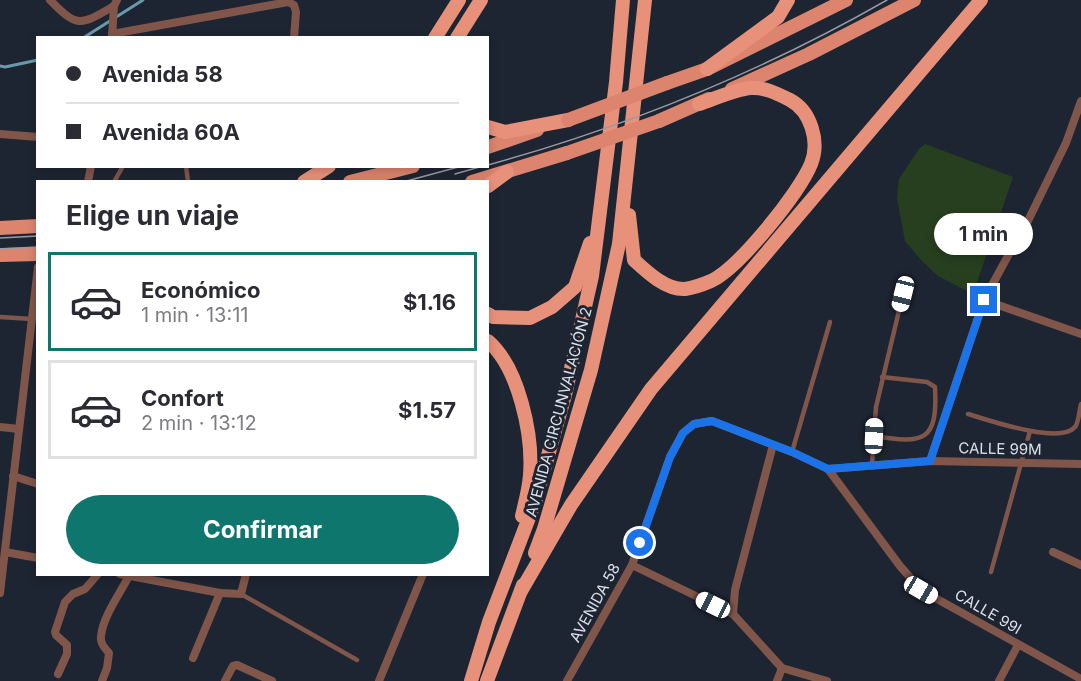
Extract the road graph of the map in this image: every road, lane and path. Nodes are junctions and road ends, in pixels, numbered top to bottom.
1 (50, 0) edge
2 (459, 0) edge
3 (481, 0) edge
4 (788, 0) edge
5 (846, 0) edge
6 (914, 0) edge
7 (981, 0) edge
8 (623, 1) edge
9 (646, 2) edge
10 (260, 3) edge
11 (115, 6) edge
12 (112, 32) edge
13 (294, 36) edge
14 (436, 36) edge
15 (458, 36) edge
16 (707, 69) junction
17 (1081, 101) edge
18 (699, 104) junction
19 (568, 120) junction
20 (489, 127) edge
21 (0, 134) edge
22 (36, 137) edge
23 (630, 145) junction
24 (489, 147) edge
25 (327, 168) edge
26 (405, 168) edge
27 (507, 172) junction
28 (307, 180) edge
29 (358, 180) edge
30 (479, 180) edge
31 (489, 185) edge
32 (600, 212) junction
33 (36, 226) edge
34 (0, 228) edge
35 (36, 254) edge
36 (0, 255) edge
37 (36, 284) edge
38 (903, 294) dead end
39 (984, 300) junction
40 (489, 315) edge
41 (0, 317) edge
42 (32, 319) junction
43 (830, 322) dead end
44 (1081, 334) edge
45 (489, 342) edge
46 (27, 362) junction
47 (36, 365) edge
48 (882, 377) junction
49 (1081, 404) edge
50 (968, 414) dead end
51 (0, 427) edge
52 (19, 429) junction
53 (1030, 431) junction
54 (874, 436) junction
55 (773, 445) junction
56 (792, 452) junction
57 (930, 461) junction
58 (1022, 464) junction
59 (1081, 464) edge
60 (872, 465) junction
61 (828, 469) junction
62 (13, 476) junction
63 (36, 483) edge
64 (5, 552) junction
65 (1053, 552) dead end
66 (515, 553) junction
67 (36, 558) edge
68 (632, 565) junction
69 (1081, 565) edge
70 (991, 572) dead end
71 (96, 576) edge
72 (126, 576) edge
73 (131, 576) edge
74 (246, 576) edge
75 (422, 576) edge
76 (521, 591) junction
77 (0, 592) edge
78 (220, 593) junction
79 (241, 594) junction
80 (733, 614) junction
81 (1018, 645) junction
82 (193, 658) dead end
83 (357, 660) dead end
84 (782, 668) junction
85 (58, 674) dead end
86 (1081, 679) edge
87 (102, 681) edge
88 (225, 681) edge
89 (272, 681) edge
90 (378, 681) edge
91 (471, 681) edge
92 (487, 681) edge
93 (567, 681) edge
94 (777, 681) edge
95 (827, 681) edge
96 (999, 681) edge

1 - 11 street
2 - 14 highway
3 - 15 highway
4 - 16 highway
5 - 16 main road
6 - 18 main road
7 - 76 highway
8 - 32 highway, AVENIDA CIRCUNVALACIÓN 2
9 - 23 highway, AVENIDA CIRCUNVALACIÓN 2
10 - 12 street
10 - 13 street
11 - 12 street
16 - 19 main road, bridge
17 - 39 street
18 - 23 highway
18 - 27 main road, bridge
19 - 20 highway
19 - 24 main road
21 - 22 street
23 - 76 highway, AVENIDA CIRCUNVALACIÓN 2
25 - 28 highway
26 - 29 main road
27 - 30 main road
27 - 31 highway
32 - 40 highway
32 - 66 highway, AVENIDA CIRCUNVALACIÓN 2
33 - 34 main road
35 - 36 main road
37 - 42 street
38 - 48 lane
39 - 44 street
39 - 57 street
41 - 42 lane
42 - 46 street
43 - 56 lane
45 - 66 highway
46 - 47 street
46 - 52 street
48 - 54 lane
48 - 54 lane
49 - 53 lane
50 - 53 lane
51 - 52 street
52 - 62 street
53 - 58 lane
54 - 60 lane
55 - 56 street
55 - 68 street, AVENIDA 58
55 - 80 street
56 - 61 street
57 - 58 street, CALLE 99M
57 - 60 street, CALLE 99M
58 - 59 street, CALLE 99M
58 - 70 lane
60 - 61 street, CALLE 99M
61 - 81 street, CALLE 99I
62 - 63 street
62 - 64 street
64 - 67 street
64 - 77 street
65 - 69 street
66 - 91 highway, AVENIDA CIRCUNVALACIÓN 2
68 - 80 street
68 - 93 street, AVENIDA 58
71 - 85 street
72 - 87 street
73 - 78 street
74 - 79 street
75 - 90 street
76 - 92 highway, AVENIDA CIRCUNVALACIÓN 2
78 - 79 street
78 - 82 street
79 - 83 lane
80 - 84 street
81 - 86 street, CALLE 99I
81 - 96 street
84 - 94 street
84 - 95 street
88 - 89 street

